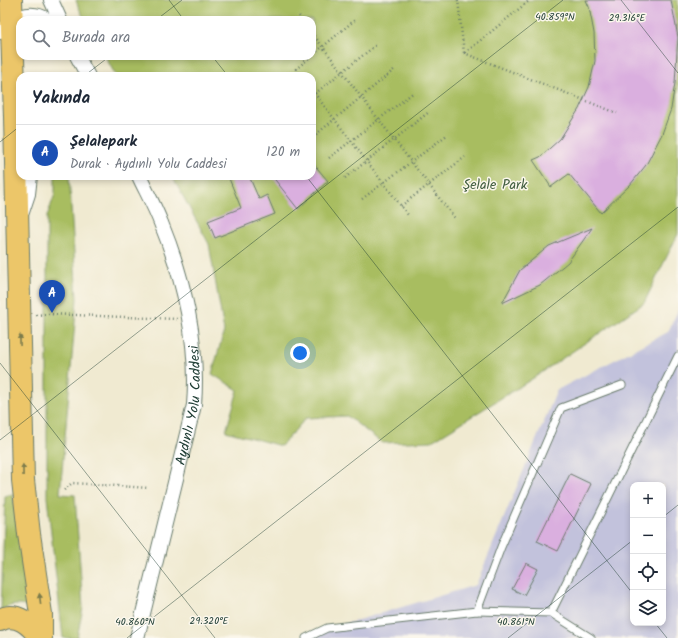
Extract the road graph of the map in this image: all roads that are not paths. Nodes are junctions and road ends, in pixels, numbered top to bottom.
1 (51, 0) edge
2 (22, 16) edge
3 (41, 16) edge
4 (58, 16) edge
5 (8, 18) edge
6 (79, 60) edge
7 (86, 72) edge
8 (30, 180) edge
9 (141, 180) edge
10 (18, 224) junction
11 (678, 356) edge
12 (622, 385) dead end
13 (477, 611) junction
14 (551, 613) junction
15 (0, 620) edge
16 (41, 638) edge
17 (137, 638) edge
18 (306, 638) edge
19 (591, 638) edge

1 - 4 street
2 - 3 street
5 - 10 main road
6 - 7 street
8 - 10 street
9 - 17 street, Aydınlı Yolu Caddesi
16 -> 10 main road
11 - 14 lane
12 - 13 lane
13 - 14 lane
13 - 18 lane
14 - 19 lane
15 - 16 main road

